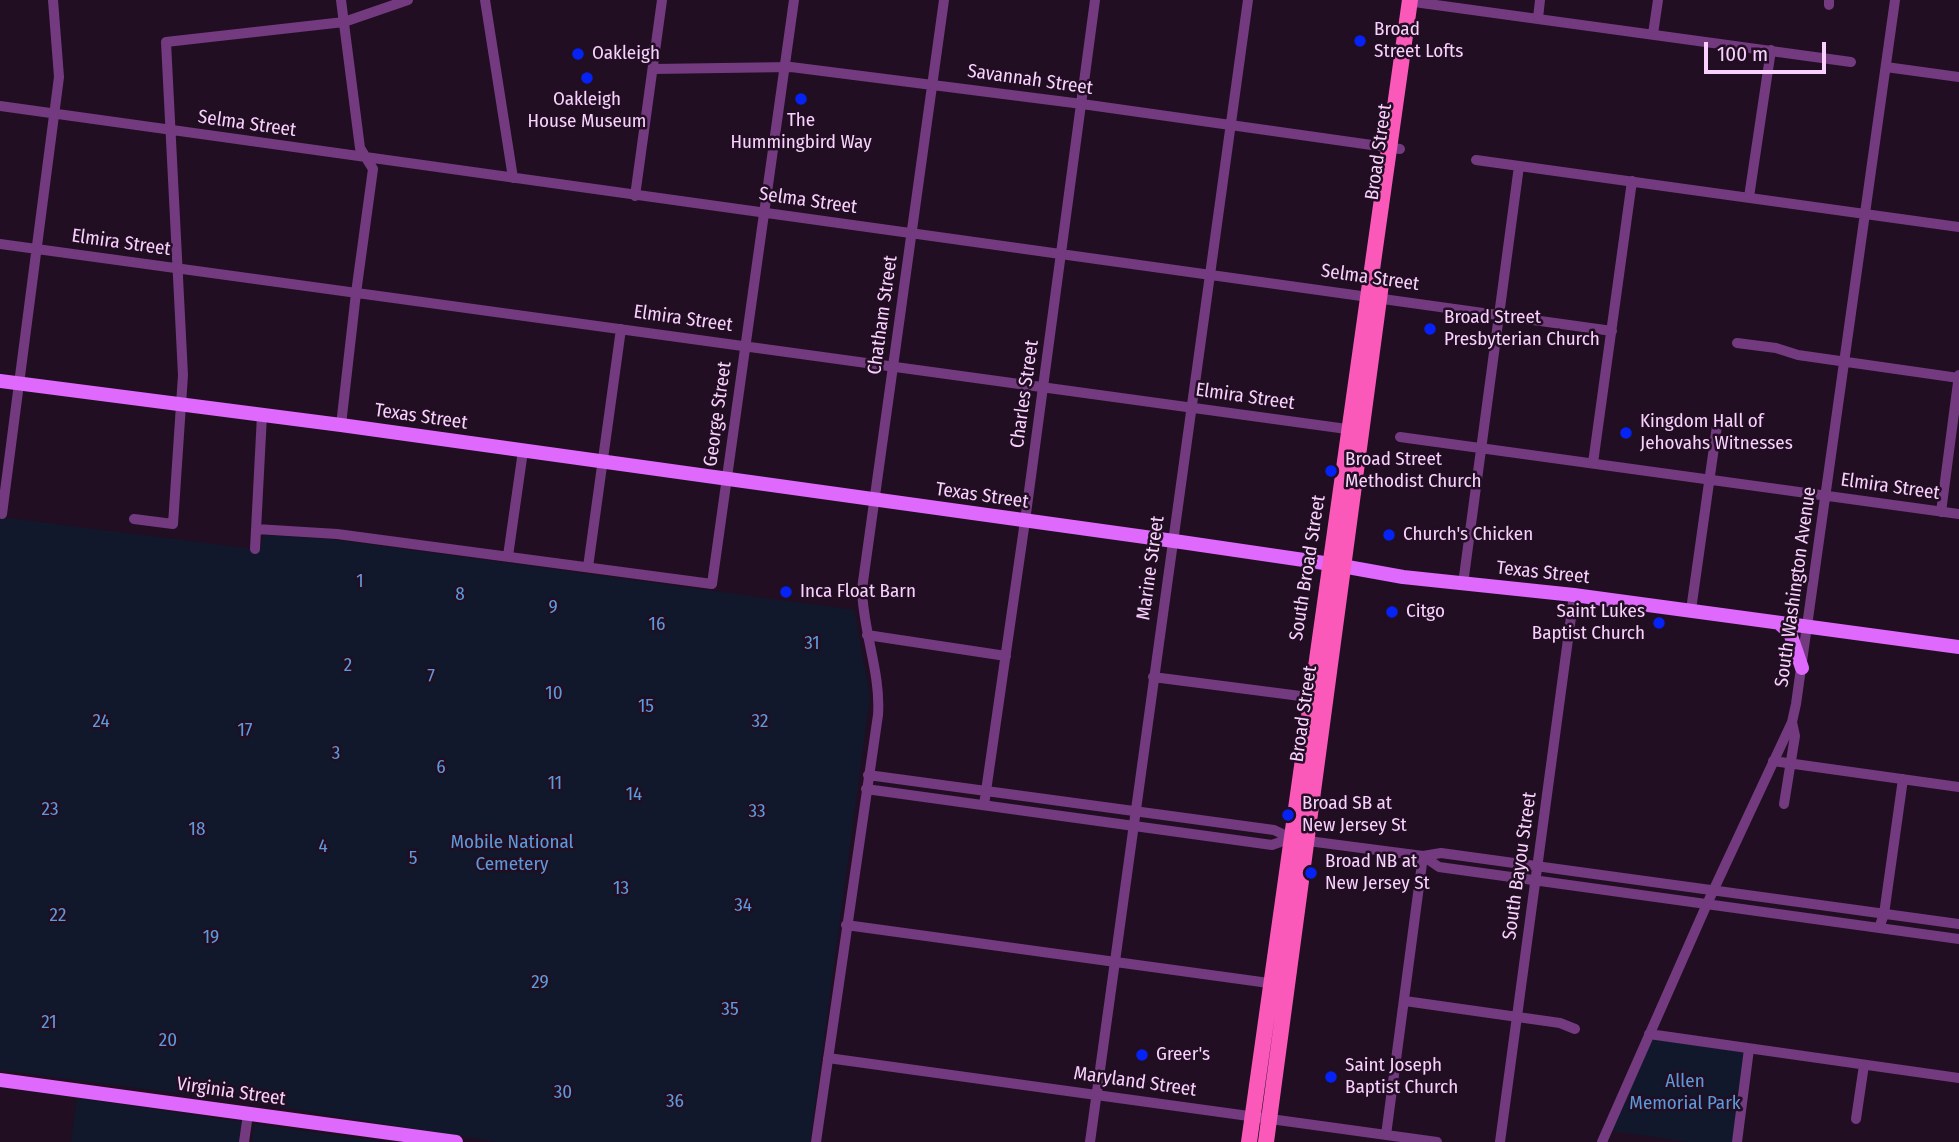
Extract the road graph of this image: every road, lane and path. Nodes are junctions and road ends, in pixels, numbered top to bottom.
1 (53, 0) edge
2 (341, 0) edge
3 (408, 0) edge
4 (485, 0) edge
5 (662, 0) edge
6 (794, 0) edge
7 (944, 0) edge
8 (1095, 0) edge
9 (1248, 0) edge
10 (1540, 0) edge
11 (1658, 0) edge
12 (1895, 0) edge
13 (1413, 1) edge
14 (1538, 18) junction
15 (344, 22) junction
16 (1653, 34) junction
17 (1770, 50) junction
18 (1851, 62) dead end
19 (784, 66) junction
20 (1886, 67) junction
21 (653, 69) junction
22 (1959, 77) edge
23 (932, 84) junction
24 (1082, 104) junction
25 (0, 106) edge
26 (54, 114) junction
27 (1230, 126) junction
28 (170, 131) junction
29 (1395, 148) junction
30 (367, 158) junction
31 (1476, 160) dead end
32 (1519, 166) junction
33 (513, 178) junction
34 (1632, 181) junction
35 (635, 196) junction
36 (1749, 197) junction
37 (764, 213) junction
38 (1865, 214) junction
39 (1959, 228) edge
40 (912, 233) junction
41 (0, 244) edge
42 (36, 249) junction
43 (1062, 253) junction
44 (178, 269) junction
45 (1210, 274) junction
46 (356, 293) junction
47 (1374, 296) junction
48 (1500, 314) junction
49 (621, 328) junction
50 (1612, 331) junction
51 (1737, 343) dead end
52 (746, 346) junction
53 (1845, 362) junction
54 (893, 367) junction
55 (1959, 377) edge
56 (0, 381) edge
57 (18, 383) junction
58 (1044, 387) junction
59 (180, 404) junction
60 (1191, 407) junction
61 (262, 415) junction
62 (341, 425) junction
63 (1717, 426) dead end
64 (1355, 430) junction
65 (1400, 437) dead end
66 (1482, 448) junction
67 (523, 451) junction
68 (603, 462) junction
69 (1593, 463) junction
70 (1709, 479) junction
71 (727, 480) junction
72 (1827, 496) junction
73 (874, 501) junction
74 (1941, 512) junction
75 (2, 514) dead end
76 (1959, 514) edge
77 (134, 519) dead end
78 (1025, 522) junction
79 (256, 528) junction
80 (1172, 541) junction
81 (255, 549) dead end
82 (508, 556) junction
83 (1337, 565) junction
84 (588, 567) junction
85 (1463, 584) junction
86 (1574, 595) junction
87 (1691, 610) junction
88 (1778, 622) junction
89 (1808, 626) junction
90 (867, 635) junction
91 (1959, 647) edge
92 (1006, 656) junction
93 (1802, 668) junction
94 (1153, 677) junction
95 (1319, 698) junction
96 (1792, 722) junction
97 (1311, 756) junction
98 (1773, 761) junction
99 (1790, 764) junction
100 (868, 775) junction
101 (1903, 779) junction
102 (1959, 787) edge
103 (866, 789) junction
104 (986, 792) junction
105 (1784, 804) dead end
106 (984, 805) junction
107 (1137, 811) junction
108 (1135, 825) junction
109 (1291, 838) junction
110 (1308, 841) junction
111 (1423, 856) junction
112 (1537, 866) junction
113 (1535, 880) junction
114 (1659, 884) junction
115 (1713, 890) junction
116 (1657, 897) junction
117 (1775, 899) junction
118 (1707, 904) junction
119 (1773, 913) junction
120 (1884, 914) junction
121 (1959, 924) edge
122 (846, 925) junction
123 (1879, 928) junction
124 (1959, 939) edge
125 (1116, 962) junction
126 (1279, 984) junction
127 (1405, 1001) junction
128 (1518, 1017) junction
129 (1574, 1029) dead end
130 (1649, 1034) junction
131 (1749, 1049) junction
132 (828, 1058) junction
133 (1864, 1065) junction
134 (1959, 1078) edge
135 (0, 1080) edge
136 (1097, 1094) junction
137 (248, 1114) junction
138 (1252, 1117) junction
139 (1269, 1119) junction
140 (1856, 1119) dead end
141 (1386, 1135) junction
142 (438, 1141) edge
143 (244, 1142) edge
144 (456, 1142) edge
145 (816, 1142) edge
146 (1090, 1142) edge
147 (1249, 1142) edge
148 (1266, 1142) edge
149 (1437, 1142) edge
150 (1500, 1142) edge
151 (1602, 1142) edge
152 (1737, 1142) edge

1 - 26 street
2 - 15 street
3 - 15 street
4 - 33 street
5 - 21 street
6 - 19 street, George Street
7 - 23 street, Chatham Street
8 - 24 street, Charles Street
9 - 27 street, Marine Street
10 - 14 street
11 - 16 street
12 - 20 street, South Washington Avenue
13 - 14 street
13 - 29 main road, Broad Street
14 - 16 street
15 - 28 street
15 - 30 street
16 - 17 street
17 - 18 street
17 - 36 street
19 - 21 street, Savannah Street
19 - 23 street, Savannah Street
19 - 37 street, George Street
20 - 22 street
20 - 38 street, South Washington Avenue
21 - 35 street
23 - 24 street, Savannah Street
23 - 40 street, Chatham Street
24 - 27 street, Savannah Street
24 - 43 street, Charles Street
25 - 26 street, Selma Street
26 - 28 street, Selma Street
26 - 42 street
27 - 29 street, Savannah Street
27 - 45 street, Marine Street
28 - 30 street, Selma Street
28 - 44 street
29 - 47 main road, Broad Street
30 - 33 street, Selma Street
30 - 46 street
31 - 32 street
32 - 34 street
32 - 48 street
33 - 35 street, Selma Street
34 - 36 street
34 - 50 street
35 - 37 street, Selma Street
36 - 38 street
37 - 40 street, Selma Street
37 - 52 street, George Street
38 - 39 street
38 - 53 street, South Washington Avenue
40 - 43 street, Selma Street
40 - 54 street, Chatham Street
41 - 42 street, Elmira Street
42 - 44 street, Elmira Street
42 - 57 street
43 - 45 street, Selma Street
43 - 58 street, Charles Street
44 - 46 street, Elmira Street
44 - 59 street
45 - 47 street, Selma Street
45 - 60 street, Marine Street
46 - 49 street, Elmira Street
46 - 62 street
47 - 48 street, Selma Street
47 - 64 main road, Broad Street
48 - 50 street, Selma Street
48 - 66 street
49 - 52 street, Elmira Street
49 - 68 street
50 - 69 street
51 - 53 street
52 - 54 street, Elmira Street
52 - 71 street, George Street
53 - 55 street
53 - 72 street, South Washington Avenue
54 - 58 street, Elmira Street
54 - 73 street, Chatham Street
55 - 74 street
56 - 57 street, Texas Street
57 - 59 street, Texas Street
57 - 75 street
58 - 60 street, Elmira Street
58 - 78 street, Charles Street
59 - 61 street, Texas Street
59 - 77 street
60 - 64 street, Elmira Street
60 - 80 street, Marine Street
61 - 62 street, Texas Street
61 - 79 street
62 - 67 street, Texas Street
63 - 70 street
64 - 83 main road, Broad Street
65 - 66 street, Elmira Street
66 - 69 street, Elmira Street
66 - 85 street
67 - 68 street, Texas Street
67 - 82 street
68 - 71 street, Texas Street
68 - 84 street
69 - 70 street, Elmira Street
70 - 72 street, Elmira Street
70 - 87 street
71 - 73 street, Texas Street
71 - 84 street, George Street
72 - 74 street, Elmira Street
72 - 89 street, South Washington Avenue
73 - 78 street, Texas Street
73 - 90 street, Chatham Street
74 - 76 street, Elmira Street
78 - 80 street, Texas Street
78 - 92 street, Charles Street
79 - 81 street
79 - 82 street
80 - 83 street, Texas Street
80 - 94 street, Marine Street
82 - 84 street
83 - 85 street, Texas Street
83 - 95 main road, Broad Street
85 - 86 street, Texas Street
86 - 87 street, Texas Street
86 - 112 street, South Bayou Street
87 - 88 street, Texas Street
88 - 89 street, Texas Street
88 - 93 street
89 - 91 street, Texas Street
89 - 93 street, South Washington Avenue
90 - 92 street
90 - 100 street, Chatham Street
92 - 104 street, Charles Street
93 - 96 street, South Washington Avenue
94 - 95 street
94 - 107 street, Marine Street
95 - 97 main road, Broad Street
96 - 98 street, South Washington Avenue
96 - 99 street
97 - 109 main road
97 - 110 main road, Broad Street
98 - 99 street
98 - 115 street, South Washington Avenue
99 - 101 street
99 - 105 street
100 - 103 street, Chatham Street
100 - 104 street
101 - 102 street
101 - 120 street
103 - 106 street
103 - 122 street, Chatham Street
104 - 106 street, Charles Street
104 - 107 street
106 - 108 street
107 - 108 street, Marine Street
107 - 109 street
108 - 109 street
108 - 125 street, Marine Street
109 - 110 street
109 - 126 main road
110 - 111 street
110 - 126 main road, Broad Street
111 - 112 street
111 - 113 street
111 - 127 street
112 - 113 street, South Bayou Street
112 - 114 street
113 - 116 street
113 - 128 street, South Bayou Street
114 - 115 street
114 - 116 street
115 - 117 street
115 - 118 street, South Washington Avenue
116 - 118 street
117 - 119 street
117 - 120 street
118 - 119 street
118 - 130 street, South Washington Avenue
119 - 123 street
120 - 121 street
120 - 123 street
122 - 125 street
122 - 132 street, Chatham Street
123 - 124 street
125 - 126 street
125 - 136 street, Marine Street
126 - 138 main road
126 - 139 main road, Broad Street
127 - 128 street
127 - 141 street
128 - 129 street
128 - 150 street, South Bayou Street
130 - 131 street
130 - 151 street, South Washington Avenue
131 - 133 street
131 - 152 street
132 - 136 street, Maryland Street
132 - 145 street, Chatham Street
133 - 134 street
133 - 140 street
135 - 137 street, Virginia Street
136 - 138 street, Maryland Street
136 - 146 street, Marine Street
137 - 142 street, Virginia Street
137 - 143 street
138 - 139 street, Maryland Street
138 - 147 main road
139 - 141 street, Maryland Street
139 - 148 main road, Broad Street
141 - 149 street, Maryland Street
142 - 144 street, Virginia Street

